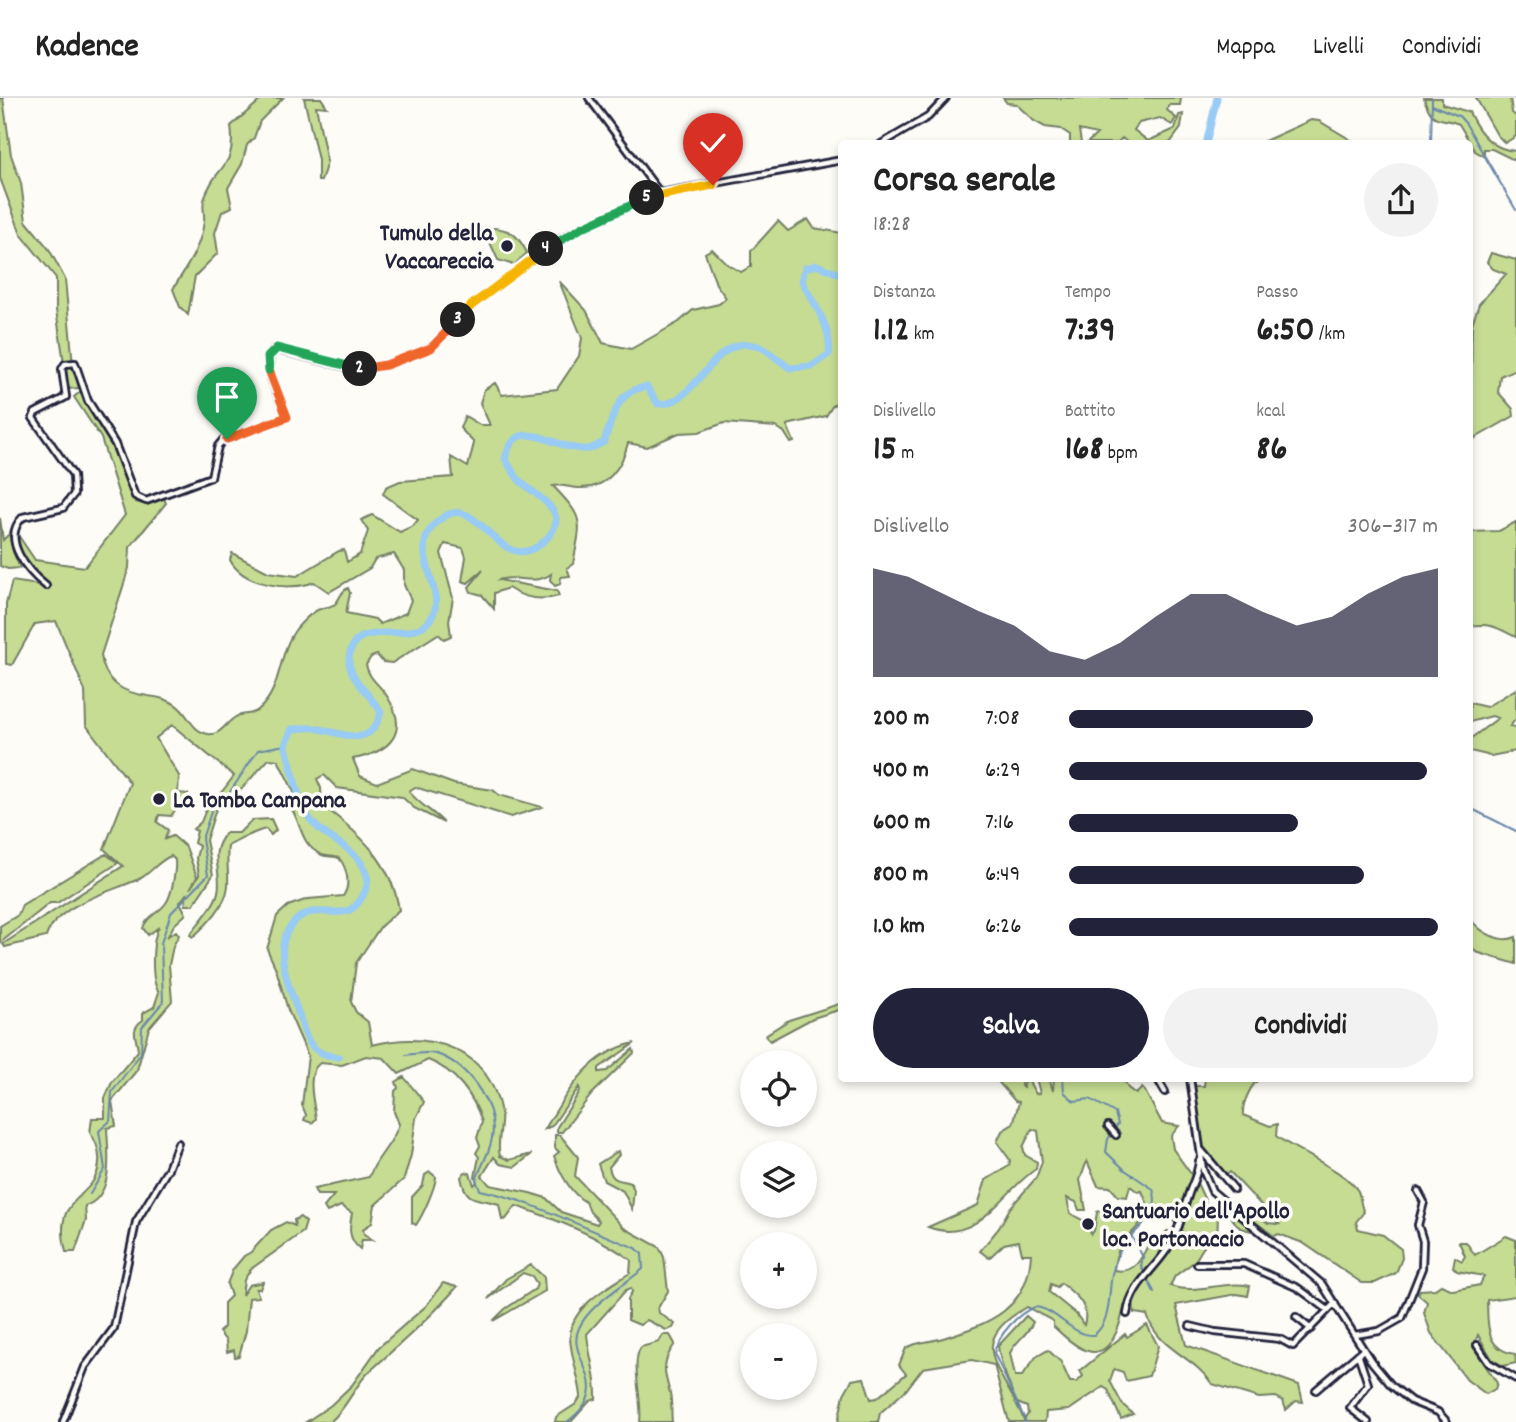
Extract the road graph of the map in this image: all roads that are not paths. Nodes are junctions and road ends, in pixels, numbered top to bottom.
1 (589, 98) edge
2 (946, 98) edge
3 (888, 140) edge
4 (838, 161) edge
5 (661, 193) junction
6 (46, 586) dead end
7 (1159, 1082) edge
8 (1191, 1082) edge
9 (1165, 1092) dead end
10 (178, 1143) dead end
11 (1201, 1152) junction
12 (1234, 1189) dead end
13 (1418, 1191) dead end
14 (1197, 1264) dead end
15 (1335, 1303) junction
16 (1328, 1310) junction
17 (1127, 1314) dead end
18 (1296, 1317) dead end
19 (1190, 1326) dead end
20 (1311, 1329) junction
21 (1355, 1335) junction
22 (1477, 1345) dead end
23 (1363, 1350) junction
24 (1358, 1354) junction
25 (1516, 1379) edge
26 (1317, 1390) dead end
27 (63, 1422) edge
28 (1368, 1422) edge
29 (1447, 1422) edge

1 - 5 street
2 - 3 street
4 - 5 street
5 - 6 street
7 - 9 street
8 - 11 street
10 - 27 street
11 - 12 street
11 - 15 street
11 - 17 street
13 - 21 street
14 - 16 street
15 - 16 street
15 - 21 street
16 - 20 street
18 - 20 street
19 - 20 street
21 - 23 street
22 - 25 street
23 - 24 street
23 - 29 street
24 - 26 street
24 - 28 street

